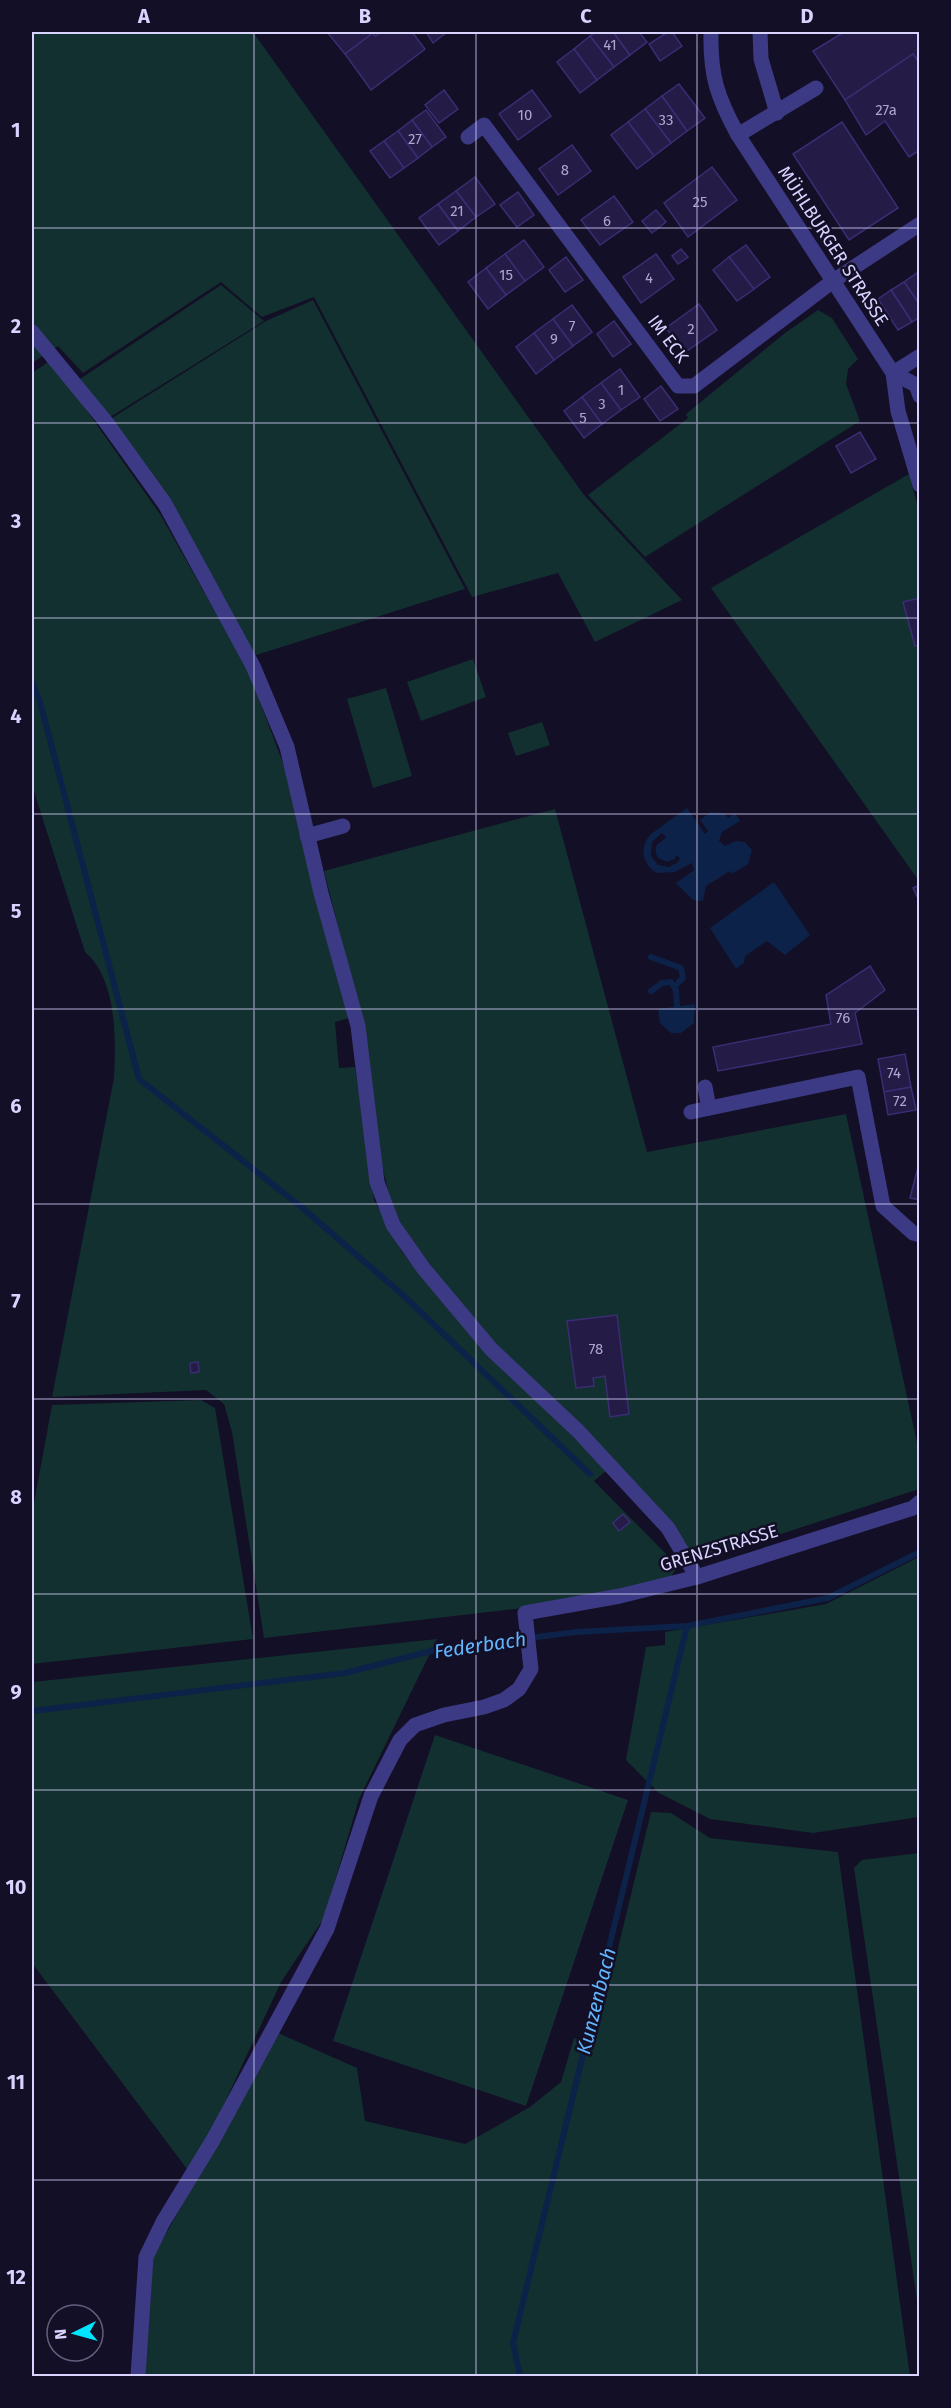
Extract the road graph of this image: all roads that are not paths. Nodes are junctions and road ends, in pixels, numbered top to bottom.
1 (711, 32) edge
2 (760, 32) edge
3 (816, 88) dead end
4 (777, 113) junction
5 (738, 135) junction
6 (468, 137) dead end
7 (920, 224) edge
8 (833, 281) junction
9 (32, 332) edge
10 (920, 356) edge
11 (893, 373) junction
12 (920, 396) edge
13 (920, 485) edge
14 (344, 826) dead end
15 (307, 836) junction
16 (705, 1087) dead end
17 (709, 1108) junction
18 (692, 1112) dead end
19 (920, 1234) edge
20 (920, 1502) edge
21 (697, 1577) junction
22 (138, 2376) edge

1 - 5 street, MÜHLBURGER STRASSE
2 - 4 street
3 - 4 street
4 - 5 street
5 - 8 street, MÜHLBURGER STRASSE
6 - 8 street, IM ECK
7 - 8 street, IM ECK
8 - 11 street, MÜHLBURGER STRASSE
9 - 15 street
10 - 11 street
11 - 12 street
11 - 13 street, MÜHLBURGER STRASSE
14 - 15 street
15 - 21 street
16 - 17 street
17 - 18 street
17 - 19 street
20 - 21 street, GRENZSTRASSE
21 - 22 street, GRENZSTRASSE

